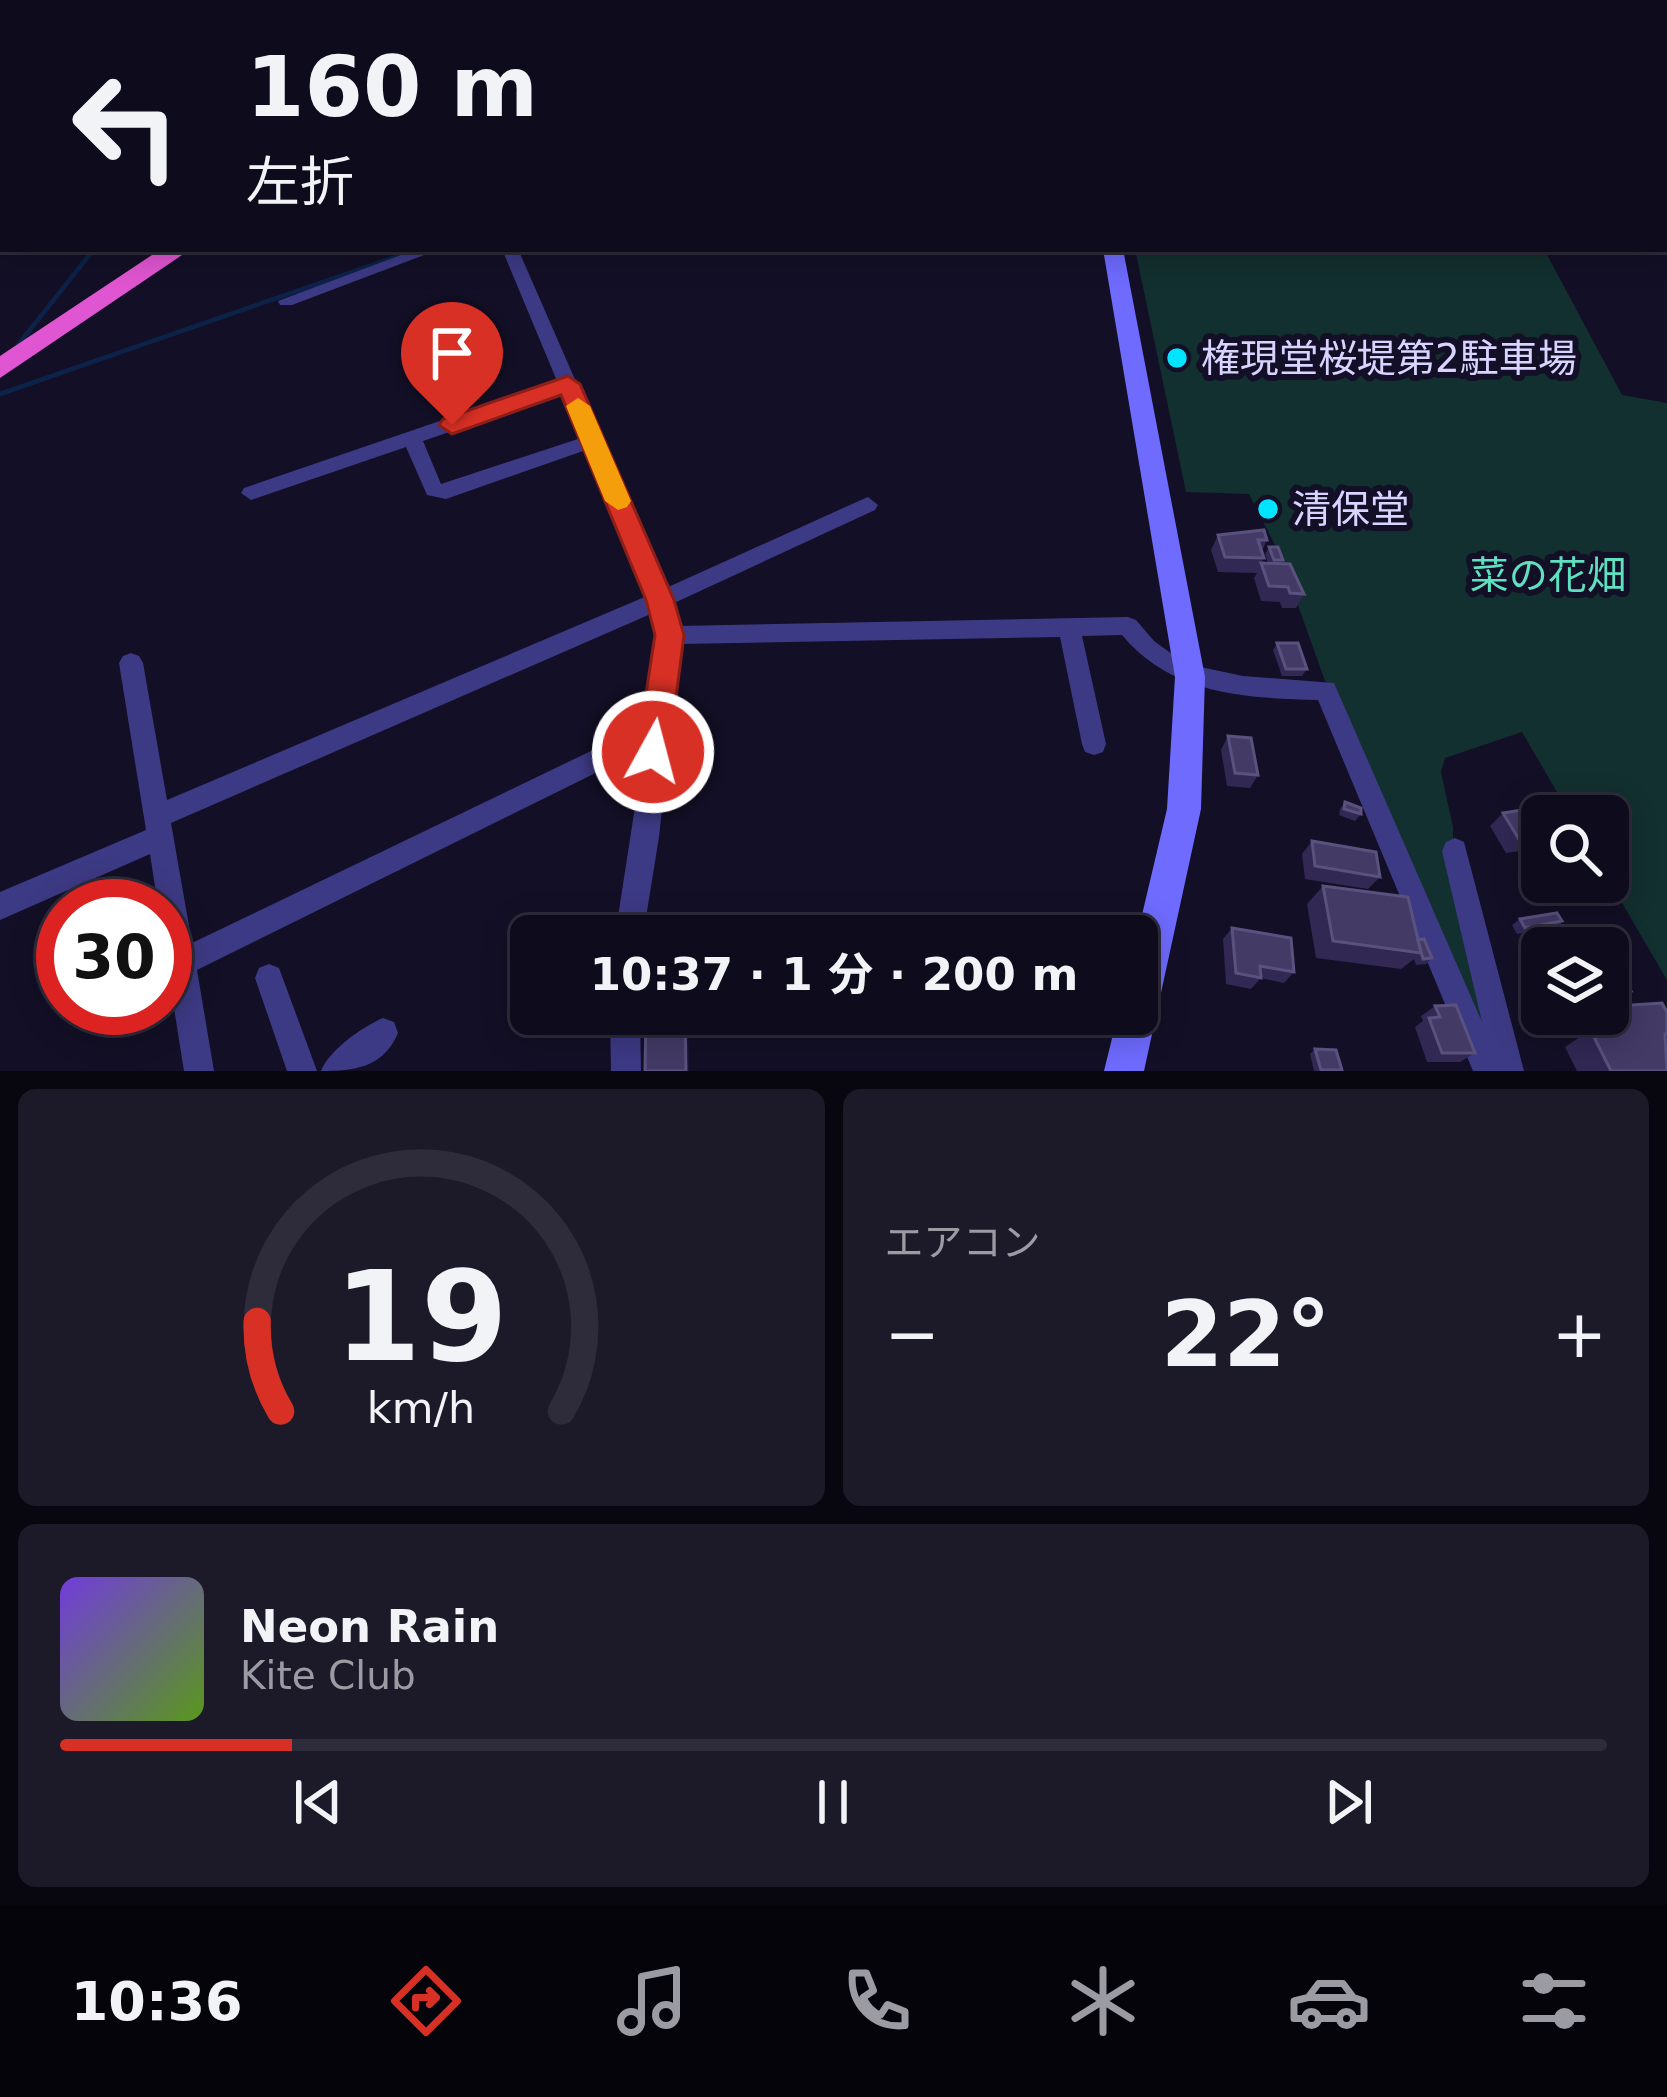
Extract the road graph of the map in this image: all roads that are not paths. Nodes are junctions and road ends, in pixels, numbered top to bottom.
1 (174, 252) edge
2 (424, 252) edge
3 (511, 252) edge
4 (1114, 252) edge
5 (286, 301) dead end
6 (10, 362) edge
7 (568, 384) junction
8 (412, 439) junction
9 (593, 440) junction
10 (251, 494) dead end
11 (868, 505) dead end
12 (660, 600) junction
13 (1069, 627) junction
14 (670, 635) junction
15 (130, 663) dead end
16 (1190, 676) junction
17 (655, 732) junction
18 (1094, 744) dead end
19 (160, 826) junction
20 (1455, 851) dead end
21 (169, 879) edge
22 (0, 906) edge
23 (633, 915) edge
24 (192, 958) edge
25 (268, 978) dead end
26 (192, 1023) edge
27 (383, 1034) dead end
28 (625, 1035) edge
29 (199, 1071) edge
30 (302, 1071) edge
31 (336, 1071) edge
32 (626, 1071) edge
33 (1124, 1071) edge
34 (1487, 1071) edge
35 (1509, 1071) edge

1 - 6 highway
2 - 5 street
3 - 7 street
4 - 16 main road
7 - 8 street
7 - 9 street
8 - 9 street
8 - 10 street
9 - 12 street
11 - 12 street
12 - 14 street
12 - 19 street
13 - 14 street
13 - 16 street
13 - 18 street
14 - 17 street
15 - 19 street
16 - 33 main road
16 - 34 street
17 - 23 street
17 - 24 street
19 - 21 street
19 - 22 street
20 - 35 street
25 - 30 street
26 - 29 street
27 - 31 street
28 - 32 street

